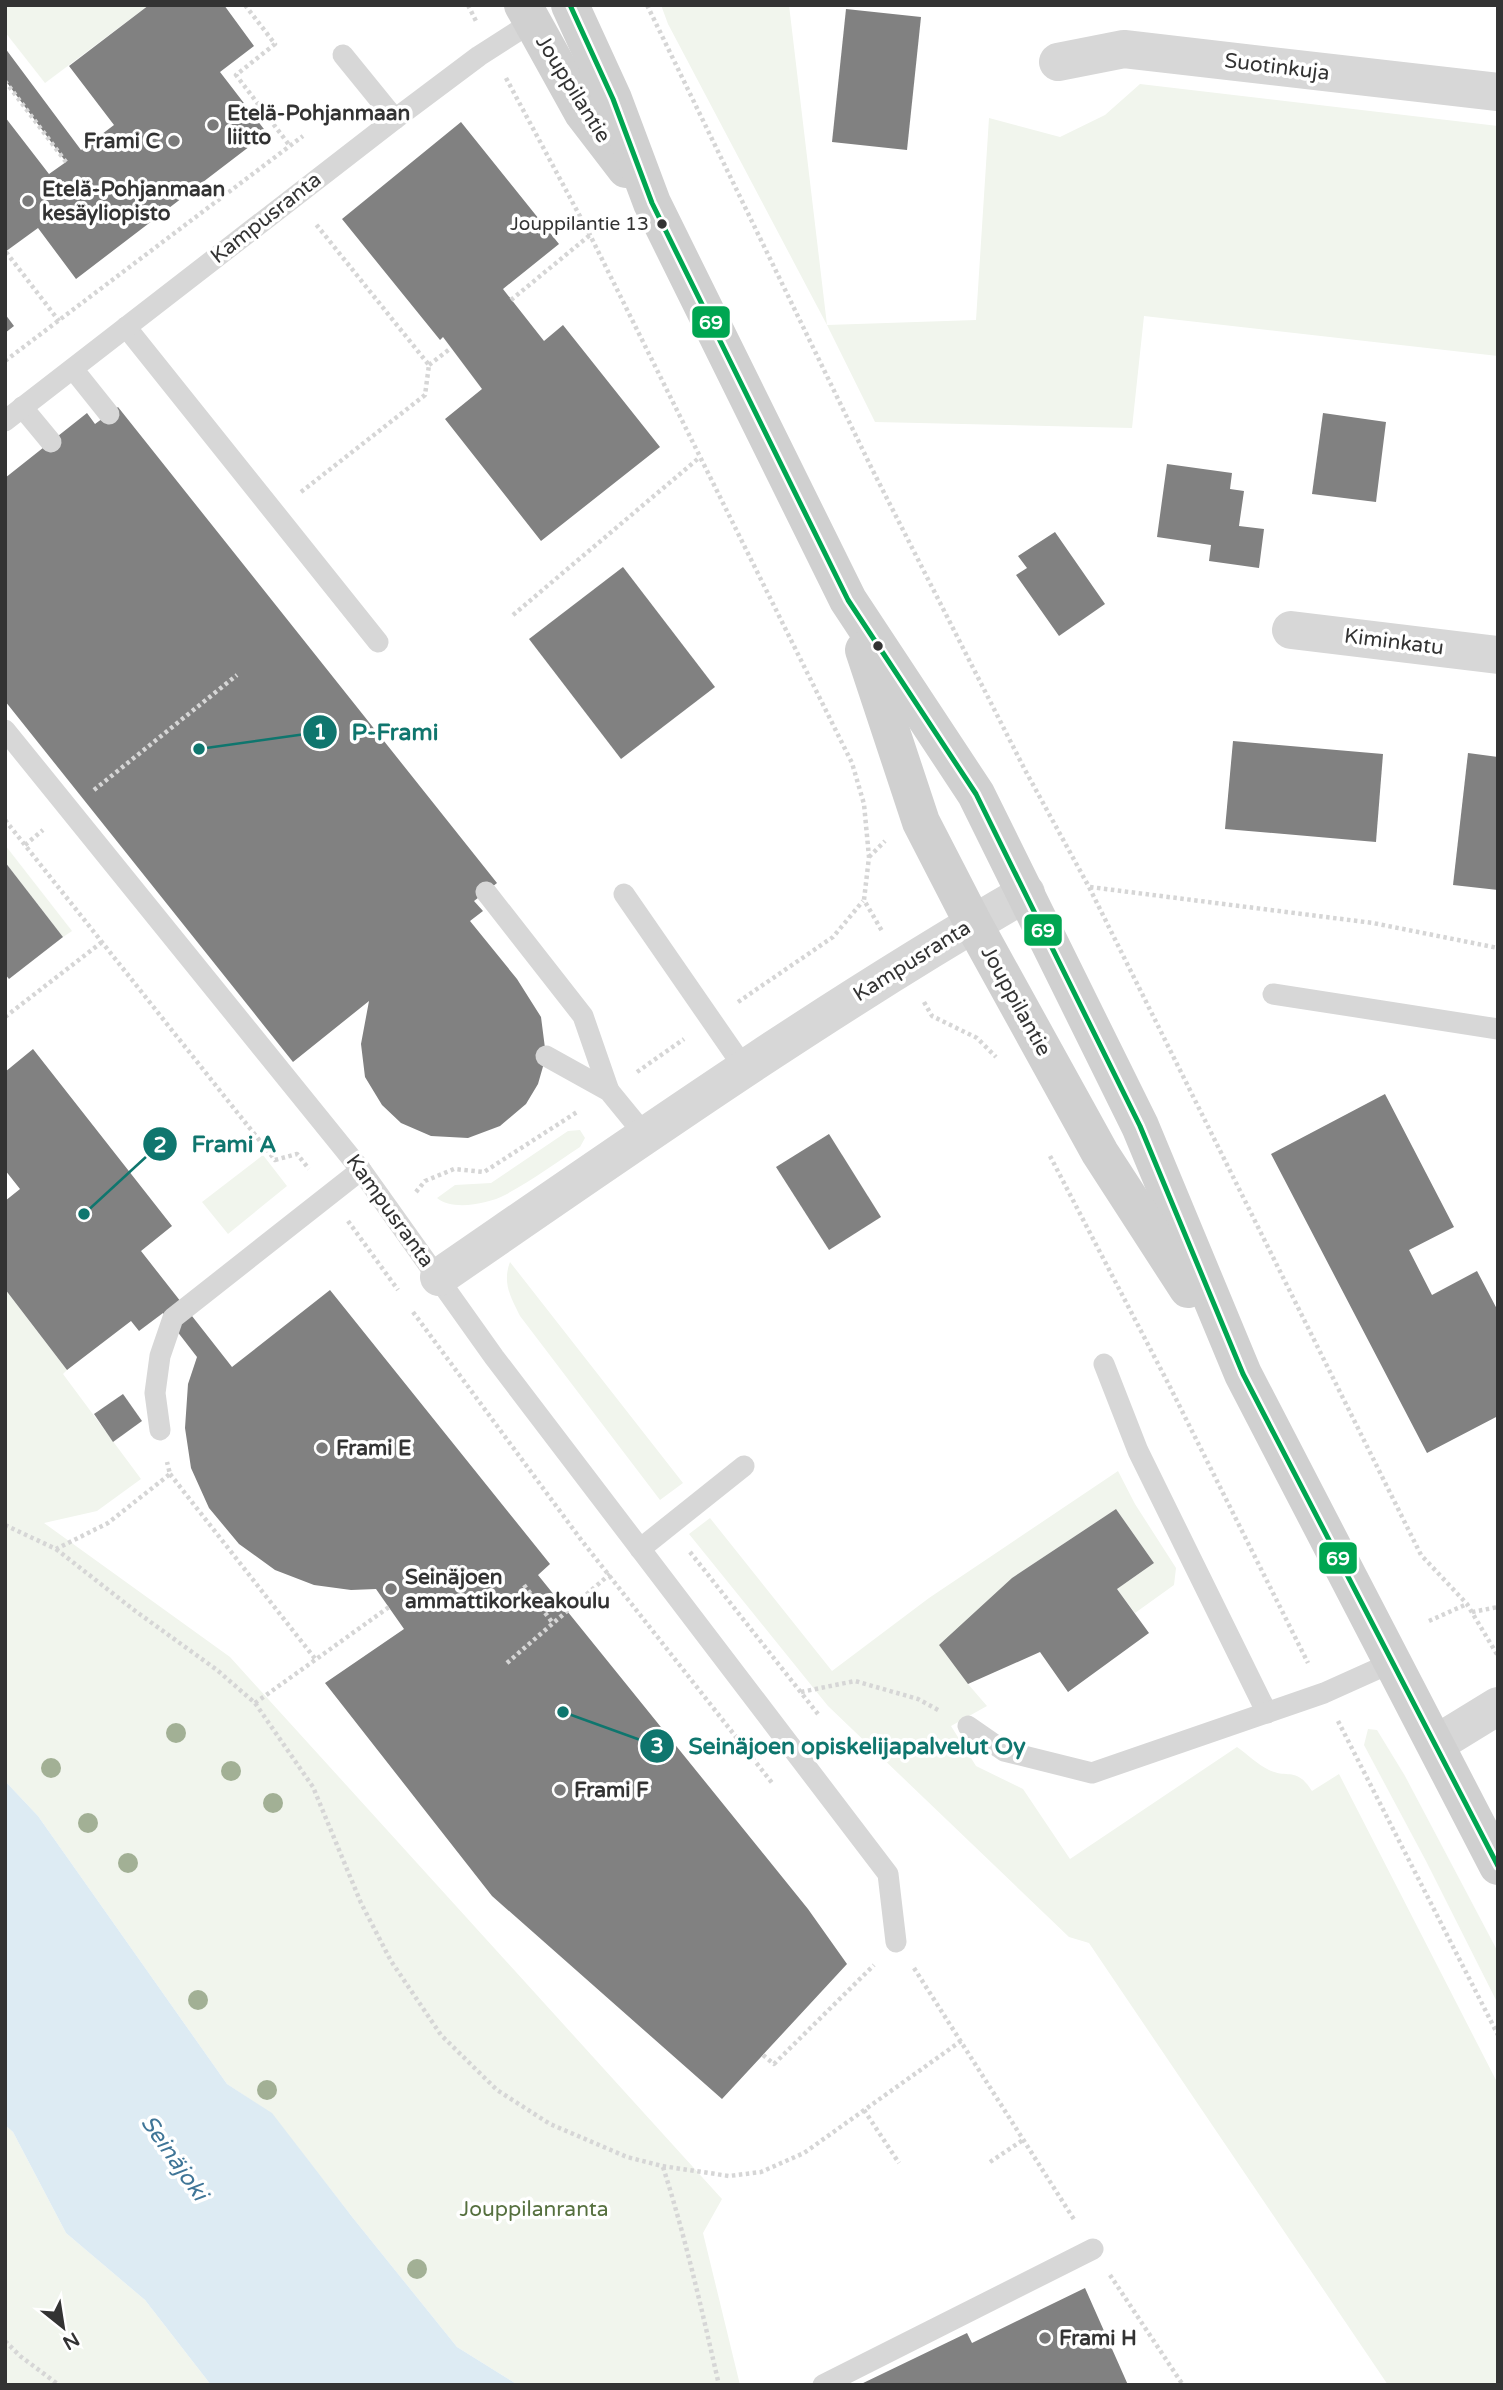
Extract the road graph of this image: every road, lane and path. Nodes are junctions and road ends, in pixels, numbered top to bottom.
1 (246, 5) edge
2 (468, 5) edge
3 (570, 5) edge
4 (647, 5) edge
5 (528, 14) edge
6 (490, 49) junction
7 (343, 55) dead end
8 (1058, 62) dead end
9 (5, 81) edge
10 (1498, 92) edge
11 (394, 119) junction
12 (303, 136) dead end
13 (290, 146) junction
14 (66, 162) dead end
15 (652, 203) junction
16 (321, 230) dead end
17 (590, 235) junction
18 (6, 252) edge
19 (511, 300) dead end
20 (59, 321) junction
21 (126, 327) junction
22 (451, 348) dead end
23 (5, 361) edge
24 (429, 365) junction
25 (73, 369) junction
26 (22, 407) junction
27 (108, 414) dead end
28 (5, 421) edge
29 (51, 442) dead end
30 (700, 457) junction
31 (276, 512) junction
32 (848, 600) junction
33 (513, 615) dead end
34 (1291, 630) dead end
35 (378, 642) dead end
36 (1498, 655) edge
37 (237, 675) dead end
38 (5, 730) edge
39 (69, 810) junction
40 (5, 820) edge
41 (24, 845) junction
42 (1089, 887) junction
43 (486, 892) dead end
44 (1026, 892) junction
45 (624, 894) dead end
46 (864, 900) junction
47 (973, 923) junction
48 (102, 942) junction
49 (1498, 948) edge
50 (903, 966) junction
51 (1273, 994) dead end
52 (5, 1017) edge
53 (713, 1020) junction
54 (1498, 1029) edge
55 (546, 1056) dead end
56 (1000, 1060) dead end
57 (745, 1069) junction
58 (609, 1091) junction
59 (645, 1135) junction
60 (1044, 1144) dead end
61 (361, 1170) junction
62 (425, 1181) dead end
63 (329, 1195) junction
64 (439, 1278) junction
65 (401, 1294) dead end
66 (409, 1305) dead end
67 (1104, 1364) dead end
68 (1243, 1374) junction
69 (160, 1430) joint
70 (744, 1466) dead end
71 (170, 1474) junction
72 (5, 1525) edge
73 (56, 1549) junction
74 (640, 1549) junction
75 (609, 1574) junction
76 (524, 1585) dead end
77 (1467, 1604) junction
78 (389, 1607) dead end
79 (1498, 1607) edge
80 (1472, 1612) junction
81 (1429, 1621) dead end
82 (552, 1622) junction
83 (1498, 1656) edge
84 (316, 1660) junction
85 (1393, 1662) junction
86 (507, 1663) dead end
87 (800, 1692) dead end
88 (1324, 1693) junction
89 (255, 1703) junction
90 (1498, 1706) edge
91 (1267, 1713) junction
92 (968, 1726) joint
93 (1436, 1744) junction
94 (778, 1790) dead end
95 (1498, 1866) edge
96 (897, 1942) junction
97 (1498, 2035) edge
98 (961, 2041) junction
99 (763, 2055) dead end
100 (864, 2110) junction
101 (1023, 2140) junction
102 (990, 2162) dead end
103 (899, 2163) dead end
104 (662, 2166) junction
105 (1093, 2249) junction
106 (5, 2341) edge
107 (59, 2385) edge
108 (719, 2385) edge
109 (824, 2385) edge
110 (1183, 2385) edge

1 - 13 path
2 - 6 path
3 - 15 main road, Jouppilantie
4 - 42 path
5 - 6 lane, Kampusranta
5 - 15 main road, Jouppilantie
6 - 11 lane, Kampusranta
6 - 17 path
7 - 11 lane
8 - 10 street, Suotinkuja
9 - 14 path
11 - 21 lane, Kampusranta
12 - 13 path
13 - 20 path
15 - 32 main road, Jouppilantie
16 - 24 path
17 - 19 path
17 - 30 path
18 - 20 path
20 - 23 path
21 - 25 lane, Kampusranta
21 - 31 lane
22 - 24 path
24 - 31 path
25 - 26 lane, Kampusranta
25 - 27 lane
26 - 28 lane, Kampusranta
26 - 29 lane
30 - 33 path
30 - 46 path
31 - 35 lane
32 - 44 main road, Jouppilantie
32 - 47 main road, Jouppilantie
34 - 36 street, Kiminkatu
37 - 39 path
38 - 39 lane, Kampusranta
39 - 41 path
39 - 61 lane, Kampusranta
40 - 41 path
41 - 48 path
42 - 49 path
42 - 77 path
43 - 58 lane
44 - 47 street, Kampusranta
44 - 68 main road, Jouppilantie
45 - 53 lane
46 - 50 path
46 - 53 path
47 - 50 street, Kampusranta
47 - 68 main road, Jouppilantie
48 - 52 path
48 - 63 path
50 - 56 path
50 - 57 street, Kampusranta
51 - 54 lane
53 - 57 lane
53 - 58 path
55 - 58 lane
57 - 59 street, Kampusranta
58 - 59 lane
58 - 62 path
59 - 64 street, Kampusranta
60 - 88 path
61 - 63 lane
61 - 64 lane, Kampusranta
63 - 65 path
63 - 69 lane
64 - 74 lane
66 - 75 path
67 - 91 lane
68 - 85 main road, Jouppilantie
69 - 71 path
70 - 74 lane
71 - 73 path
71 - 84 path
72 - 73 path
73 - 89 path
74 - 96 lane
75 - 82 path
75 - 94 path
76 - 82 path
77 - 80 path
77 - 81 path
78 - 84 path
79 - 80 path
80 - 83 path
82 - 86 path
84 - 89 path
85 - 88 lane
85 - 93 main road, Jouppilantie
87 - 92 path
88 - 91 lane
88 - 97 path
89 - 104 path
90 - 93 street
91 - 92 lane
93 - 95 main road, Jouppilantie
96 - 98 path
96 - 99 path
98 - 100 path
98 - 101 path
100 - 103 path
100 - 104 path
101 - 102 path
101 - 105 path
104 - 108 path
105 - 109 lane
105 - 110 path
106 - 107 path

